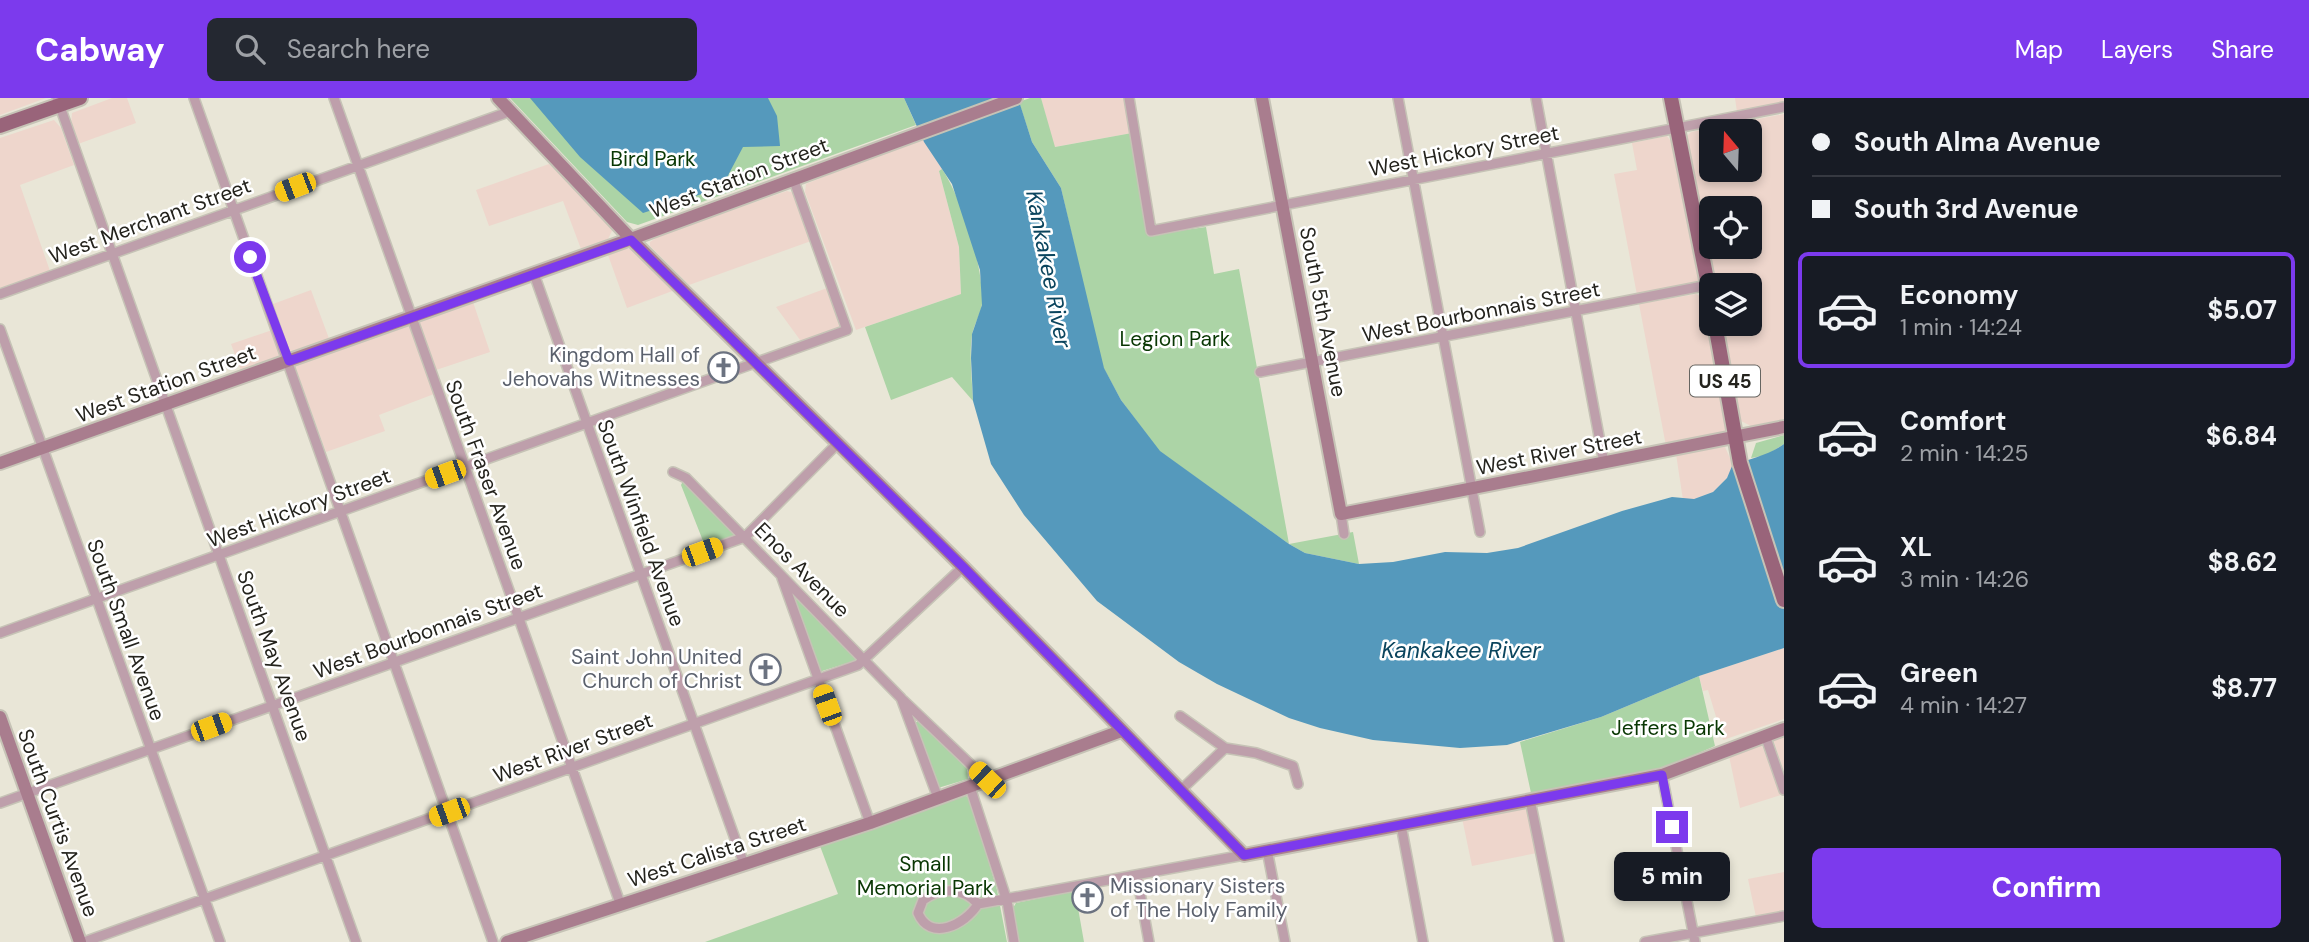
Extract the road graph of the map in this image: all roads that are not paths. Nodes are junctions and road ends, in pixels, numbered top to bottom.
1 (80, 98) edge
2 (194, 98) edge
3 (334, 98) edge
4 (498, 98) edge
5 (1016, 98) edge
6 (1129, 98) edge
7 (1262, 98) edge
8 (1398, 98) edge
9 (1536, 98) edge
10 (1671, 98) edge
11 (58, 102) edge
12 (1784, 107) edge
13 (511, 111) junction
14 (0, 126) edge
15 (1677, 127) junction
16 (1547, 153) junction
17 (357, 163) junction
18 (793, 178) junction
19 (1413, 179) junction
20 (1283, 205) junction
21 (233, 210) junction
22 (631, 240) junction
23 (112, 255) junction
24 (1706, 273) edge
25 (534, 274) junction
26 (1699, 287) edge
27 (0, 294) edge
28 (1576, 311) junction
29 (412, 317) junction
30 (0, 329) edge
31 (1717, 336) edge
32 (1443, 337) junction
33 (289, 361) junction
34 (1314, 362) junction
35 (757, 363) junction
36 (1260, 372) dead end
37 (166, 404) junction
38 (587, 424) junction
39 (1784, 427) edge
40 (1734, 438) junction
41 (837, 444) junction
42 (43, 448) junction
43 (0, 463) edge
44 (1604, 463) junction
45 (465, 467) junction
46 (673, 472) dead end
47 (1471, 489) junction
48 (342, 511) junction
49 (1341, 514) junction
50 (1479, 532) dead end
51 (1344, 534) dead end
52 (745, 537) junction
53 (219, 555) junction
54 (963, 567) junction
55 (781, 573) junction
56 (641, 574) junction
57 (97, 599) junction
58 (1784, 600) edge
59 (519, 618) junction
60 (0, 633) edge
61 (866, 660) junction
62 (396, 662) junction
63 (819, 681) junction
64 (901, 698) junction
65 (272, 705) junction
66 (1180, 716) dead end
67 (0, 717) edge
68 (695, 725) junction
69 (1784, 729) edge
70 (1121, 731) junction
71 (1765, 735) junction
72 (1225, 748) junction
73 (150, 749) junction
74 (572, 769) junction
75 (1662, 775) junction
76 (987, 780) junction
77 (1298, 784) dead end
78 (970, 787) junction
79 (1182, 789) junction
80 (1784, 790) edge
81 (27, 793) junction
82 (938, 798) junction
83 (1530, 800) junction
84 (0, 803) edge
85 (449, 812) junction
86 (870, 822) junction
87 (1401, 825) junction
88 (1267, 850) junction
89 (1244, 855) junction
90 (326, 856) junction
91 (744, 864) junction
92 (1137, 876) junction
93 (204, 899) junction
94 (1007, 901) junction
95 (620, 903) junction
96 (978, 904) junction
97 (1784, 916) edge
98 (1694, 937) edge
99 (82, 942) edge
100 (219, 942) edge
101 (356, 942) edge
102 (493, 942) edge
103 (508, 942) edge
104 (1014, 942) edge
105 (1149, 942) edge
106 (1285, 942) edge
107 (1423, 942) edge
108 (1559, 942) edge
109 (1645, 942) edge

1 - 11 main road
2 - 21 street
3 - 17 street, South Fraser Avenue
4 - 13 main road
5 - 18 main road, West Station Street
6 - 20 street, West Hickory Street
7 - 20 main road, South 5th Avenue
8 - 19 street
9 - 16 street
10 - 15 main road
11 - 14 main road
11 - 23 street, South May Avenue
12 - 15 street, West Hickory Street
13 - 17 street, West Merchant Street
13 - 22 main road
15 - 16 street, West Hickory Street
15 - 24 main road
16 - 19 street, West Hickory Street
16 - 28 street
17 - 21 street, West Merchant Street
17 - 29 street, South Fraser Avenue
18 - 22 main road, West Station Street
18 - 35 street, West Hickory Street
19 - 20 street, West Hickory Street
19 - 32 street
20 - 34 main road, South 5th Avenue
21 - 23 street, West Merchant Street
21 - 33 street
22 - 25 main road, West Station Street
22 - 35 main road
23 - 27 street, West Merchant Street
23 - 37 street, South May Avenue
25 - 29 main road, West Station Street
25 - 38 street, South Winfield Avenue
26 - 28 street, West Bourbonnais Street
28 - 32 street, West Bourbonnais Street
28 - 44 street
29 - 33 main road, West Station Street
29 - 45 street, South Fraser Avenue
30 - 42 street, South Small Avenue
31 - 40 main road, US 45
32 - 34 street, West Bourbonnais Street
32 - 47 street
33 - 37 main road, West Station Street
33 - 48 street
34 - 36 street, West Bourbonnais Street
34 - 49 main road, South 5th Avenue
35 - 38 street, West Hickory Street
35 - 41 main road
37 - 42 main road, West Station Street
37 - 53 street, South May Avenue
38 - 45 street, West Hickory Street
38 - 56 street, South Winfield Avenue
39 - 40 main road, West River Street
40 - 44 main road, West River Street
40 - 58 main road, US 45
41 - 52 street, West Bourbonnais Street
41 - 54 main road
42 - 43 main road, West Station Street
42 - 57 street, South Small Avenue
44 - 47 main road, West River Street
45 - 48 street, West Hickory Street
45 - 59 street, South Fraser Avenue
46 - 52 street, Enos Avenue
47 - 49 main road, West River Street
47 - 50 street
48 - 53 street, West Hickory Street
48 - 62 street
49 - 51 street, South 5th Avenue
52 - 55 street, Enos Avenue
52 - 56 street, West Bourbonnais Street
53 - 57 street, West Hickory Street
53 - 65 street, South May Avenue
54 - 61 street, West River Street
54 - 70 main road
55 - 61 street, Enos Avenue
55 - 63 street
56 - 59 street, West Bourbonnais Street
56 - 68 street, South Winfield Avenue
57 - 60 street, West Hickory Street
57 - 73 street, South Small Avenue
59 - 62 street, West Bourbonnais Street
59 - 74 street, South Fraser Avenue
61 - 63 street, West River Street
61 - 64 street, Enos Avenue
62 - 65 street, West Bourbonnais Street
62 - 85 street
63 - 68 street, West River Street
63 - 86 street
64 - 76 street, Enos Avenue
64 - 82 street, Enos Avenue
65 - 73 street, West Bourbonnais Street
65 - 90 street, South May Avenue
66 - 72 street
67 - 81 main road, South Curtis Avenue
68 - 74 street, West River Street
68 - 91 street, South Winfield Avenue
69 - 71 main road
70 - 76 main road, West Calista Street
70 - 79 main road
71 - 75 main road
71 - 80 street
72 - 77 street
72 - 79 street
73 - 81 street, West Bourbonnais Street
73 - 93 street, South Small Avenue
74 - 85 street, West River Street
74 - 95 street, South Fraser Avenue
75 - 83 main road
75 - 98 street
76 - 78 main road, West Calista Street
78 - 82 main road, West Calista Street
78 - 94 street
79 - 89 main road
81 - 84 street, West Bourbonnais Street
81 - 99 main road, South Curtis Avenue
82 - 86 main road, West Calista Street
83 - 87 main road
83 - 108 street
85 - 90 street, West River Street
85 - 102 street
86 - 91 main road, West Calista Street
87 - 88 main road
87 - 107 street
88 - 89 main road
88 - 106 street
89 - 92 street
90 - 93 street, West River Street
90 - 101 street, South May Avenue
91 - 95 main road, West Calista Street
92 - 94 street
92 - 105 street
93 - 99 street, West River Street
93 - 100 street, South Small Avenue
94 - 96 street
94 - 104 street
95 - 103 main road, West Calista Street
96 - 96 street
97 - 98 street
98 - 109 street

